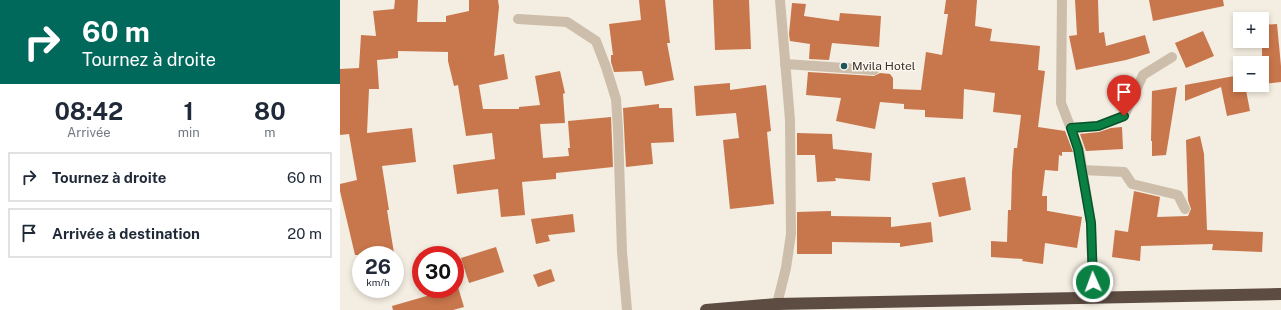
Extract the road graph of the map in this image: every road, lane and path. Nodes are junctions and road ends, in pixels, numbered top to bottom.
1 (780, 0) edge
2 (1062, 0) edge
3 (518, 19) dead end
4 (1172, 57) dead end
5 (785, 64) junction
6 (874, 70) dead end
7 (1071, 128) junction
8 (1082, 170) junction
9 (1186, 209) dead end
10 (1281, 294) edge
11 (1093, 297) junction
12 (777, 307) edge
13 (626, 310) edge
14 (706, 310) edge

1 - 5 street
2 - 7 street
3 - 13 street
4 - 7 street
5 - 6 street
5 - 12 street
7 - 8 street
8 - 9 street
8 - 11 street
10 - 11 highway
11 - 12 highway
12 - 14 highway

